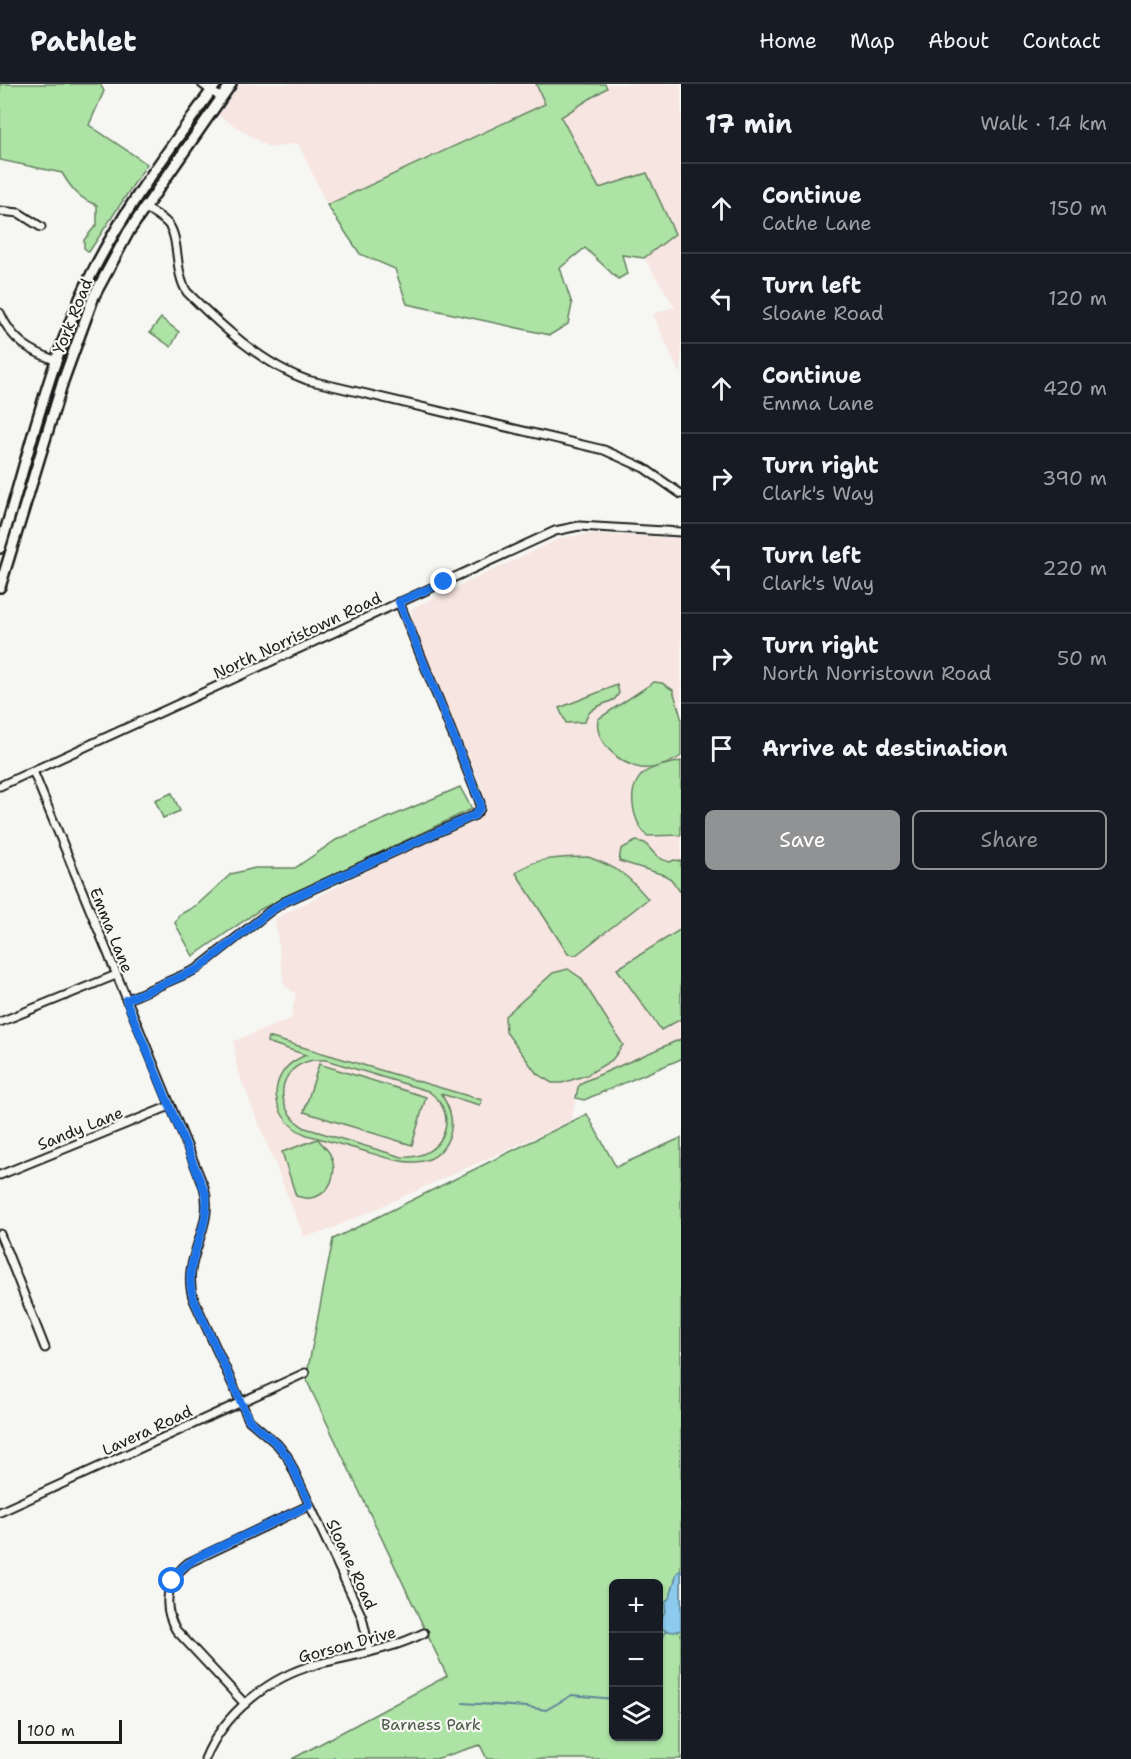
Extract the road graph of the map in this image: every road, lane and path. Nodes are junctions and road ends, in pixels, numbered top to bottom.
1 (202, 84) edge
2 (231, 84) edge
3 (213, 87) edge
4 (221, 98) junction
5 (144, 207) junction
6 (0, 211) edge
7 (41, 226) dead end
8 (0, 313) edge
9 (57, 361) junction
10 (681, 494) edge
11 (681, 532) edge
12 (0, 548) edge
13 (0, 587) edge
14 (399, 602) junction
15 (33, 771) junction
16 (0, 786) edge
17 (116, 975) junction
18 (126, 1000) junction
19 (0, 1022) edge
20 (170, 1106) junction
21 (0, 1175) edge
22 (0, 1234) edge
23 (45, 1348) dead end
24 (304, 1373) dead end
25 (241, 1402) junction
26 (310, 1505) junction
27 (0, 1512) edge
28 (424, 1633) dead end
29 (370, 1652) junction
30 (245, 1704) junction
31 (205, 1759) edge

1 - 3 street
2 - 4 highway, York Road
3 - 4 street
3 - 9 highway, York Road
4 - 5 highway, York Road
5 - 10 street
5 - 13 highway, York Road
6 - 7 street
8 - 9 street
9 - 12 highway, York Road
11 - 14 street, North Norristown Road
14 - 15 street, North Norristown Road
14 - 18 street
15 - 16 street, North Norristown Road
15 - 17 street, Emma Lane
17 - 18 street, Emma Lane
17 - 19 street
18 - 20 street, Emma Lane
20 - 21 street, Sandy Lane
20 - 25 street, Emma Lane
22 - 23 street
24 - 25 street, Lavera Road
25 - 26 street, Sloane Road
25 - 27 street, Lavera Road
26 - 29 street, Sloane Road
26 - 30 street
28 - 29 street, Gorson Drive
29 - 30 street, Gorson Drive
30 - 31 street, Gorson Drive

